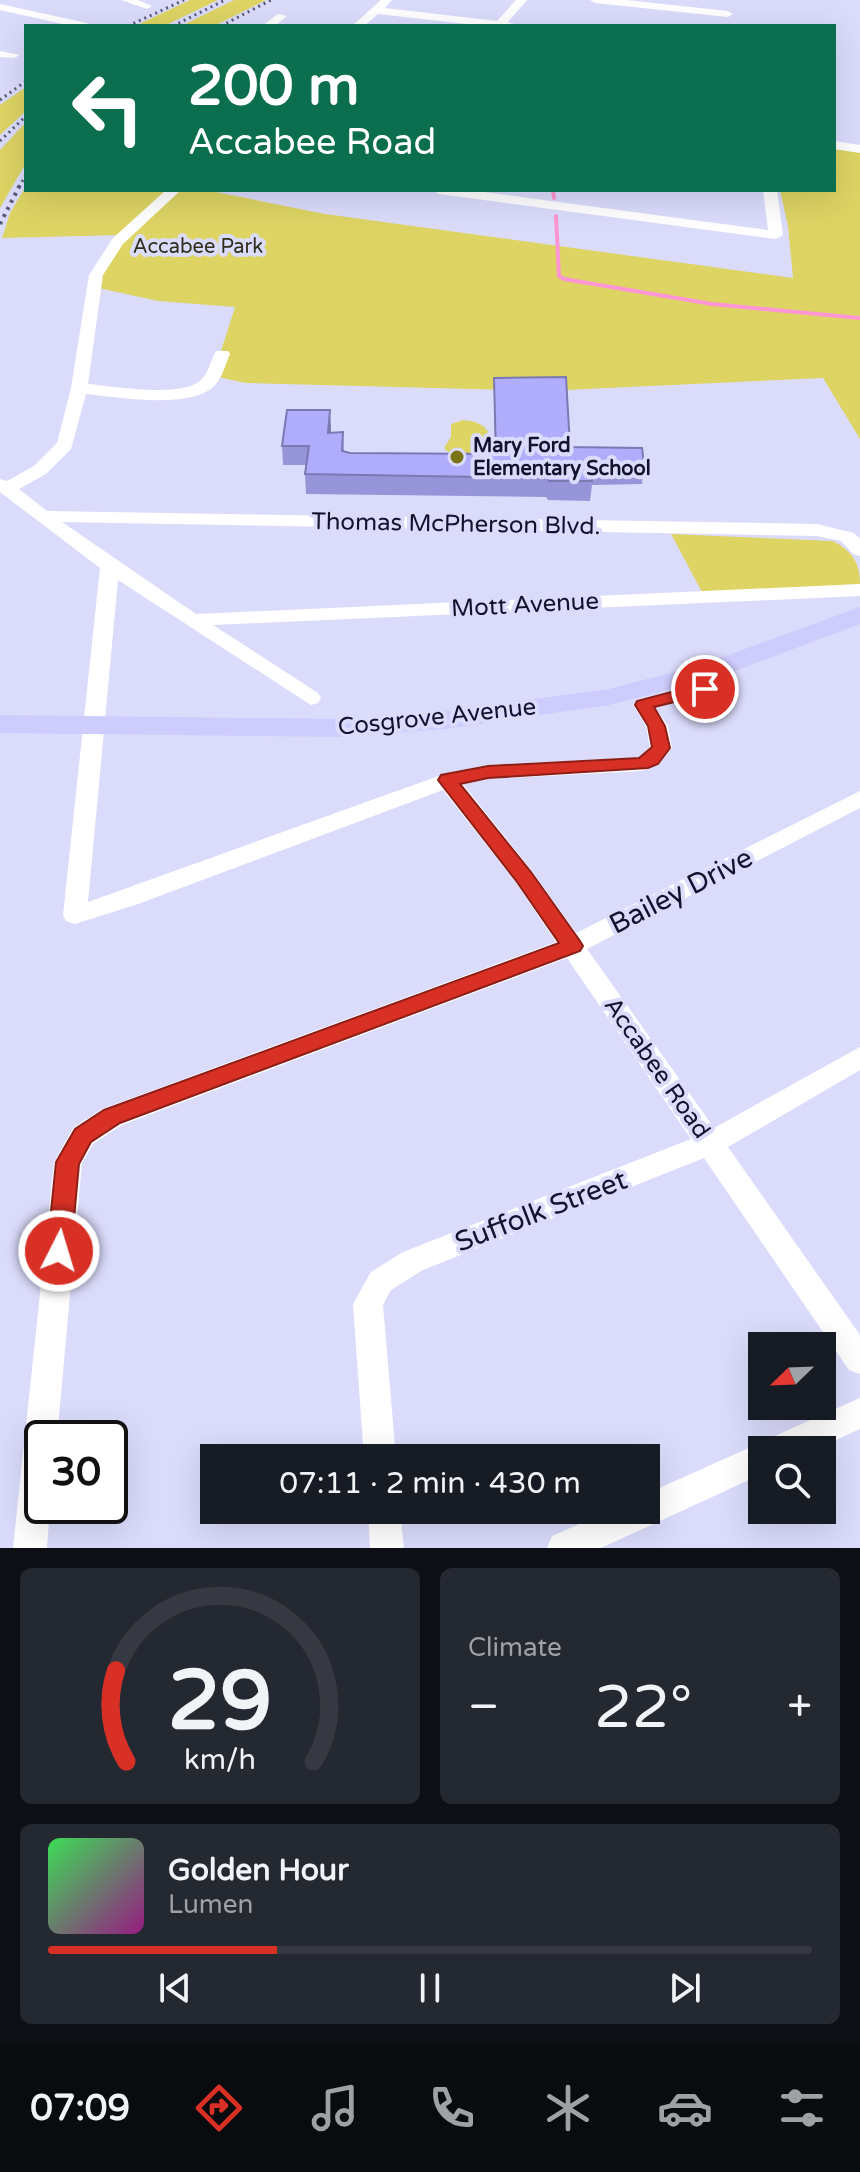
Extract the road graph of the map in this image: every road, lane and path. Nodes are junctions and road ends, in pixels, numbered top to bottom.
1 (126, 0) edge
2 (387, 0) edge
3 (522, 0) edge
4 (595, 0) edge
5 (724, 0) edge
6 (147, 6) dead end
7 (0, 7) edge
8 (376, 10) junction
9 (282, 16) dead end
10 (730, 20) edge
11 (78, 24) edge
12 (271, 24) edge
13 (360, 24) edge
14 (488, 24) edge
15 (505, 24) edge
16 (0, 54) edge
17 (14, 55) dead end
18 (836, 145) edge
19 (860, 149) edge
20 (172, 192) edge
21 (454, 192) edge
22 (770, 192) edge
23 (222, 354) dead end
24 (79, 388) junction
25 (4, 486) edge
26 (46, 516) junction
27 (860, 550) edge
28 (110, 566) junction
29 (860, 590) edge
30 (860, 615) edge
31 (191, 620) junction
32 (860, 635) edge
33 (311, 698) dead end
34 (643, 705) junction
35 (0, 724) edge
36 (165, 732) junction
37 (0, 740) edge
38 (447, 780) junction
39 (860, 799) edge
40 (572, 946) junction
41 (860, 1057) edge
42 (710, 1144) junction
43 (860, 1360) edge
44 (860, 1413) edge
45 (810, 1436) edge
46 (379, 1444) edge
47 (748, 1464) edge
48 (385, 1524) edge
49 (30, 1548) edge
50 (387, 1548) edge
51 (564, 1548) edge

1 - 6 street
2 - 8 street
3 - 15 street
4 - 10 street
5 - 10 street
7 - 11 street
8 - 13 street
8 - 14 street
9 - 12 street
16 - 17 street
18 - 19 street
20 - 24 street
21 - 22 street
23 - 24 street
24 - 25 street
25 - 26 street
26 - 27 street, Thomas McPherson Blvd.
26 - 28 street
28 - 31 street
28 - 38 street
29 - 31 street, Mott Avenue
30 - 36 main road, Cosgrove Avenue
31 - 33 street
32 - 34 main road, Cosgrove Avenue
34 - 36 main road, Cosgrove Avenue
34 - 38 street
35 - 36 main road, Cosgrove Avenue
36 - 37 main road, Cosgrove Avenue
38 - 40 street, Accabee Road
39 - 40 street, Bailey Drive
40 - 42 street, Accabee Road
40 - 49 street, Bailey Drive
41 - 42 street, Suffolk Street
42 - 43 street, Accabee Road
42 - 46 street, Suffolk Street
44 - 45 street
47 - 51 street
48 - 50 street

